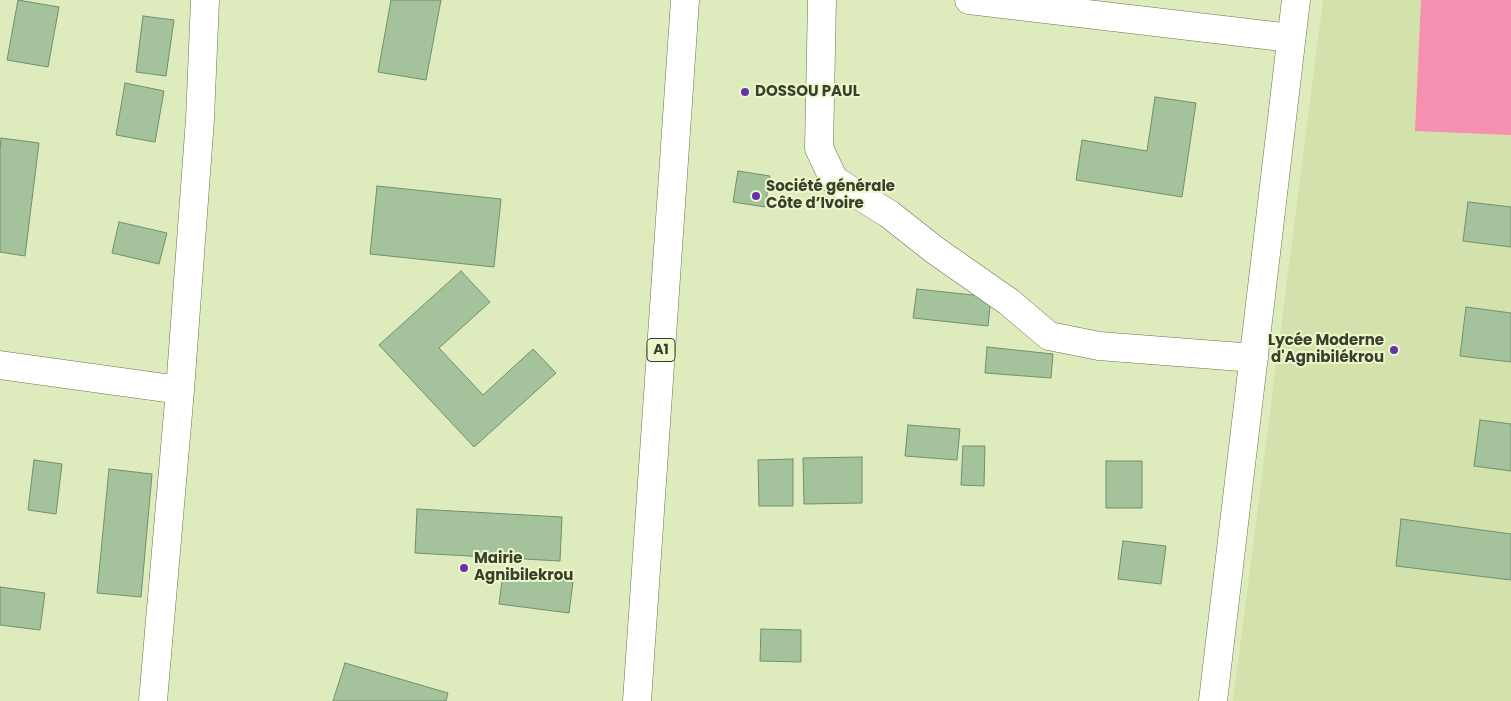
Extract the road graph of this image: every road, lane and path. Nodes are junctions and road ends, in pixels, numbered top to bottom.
1 (205, 0) edge
2 (685, 0) edge
3 (822, 0) edge
4 (969, 0) edge
5 (1296, 0) edge
6 (1291, 38) junction
7 (1254, 358) junction
8 (0, 365) edge
9 (180, 390) junction
10 (152, 701) edge
11 (637, 701) edge
12 (1213, 701) edge

1 - 9 street
2 - 11 street, A1
3 - 7 street
4 - 6 street
5 - 6 street
6 - 7 street
7 - 12 street
8 - 9 street
9 - 10 street

